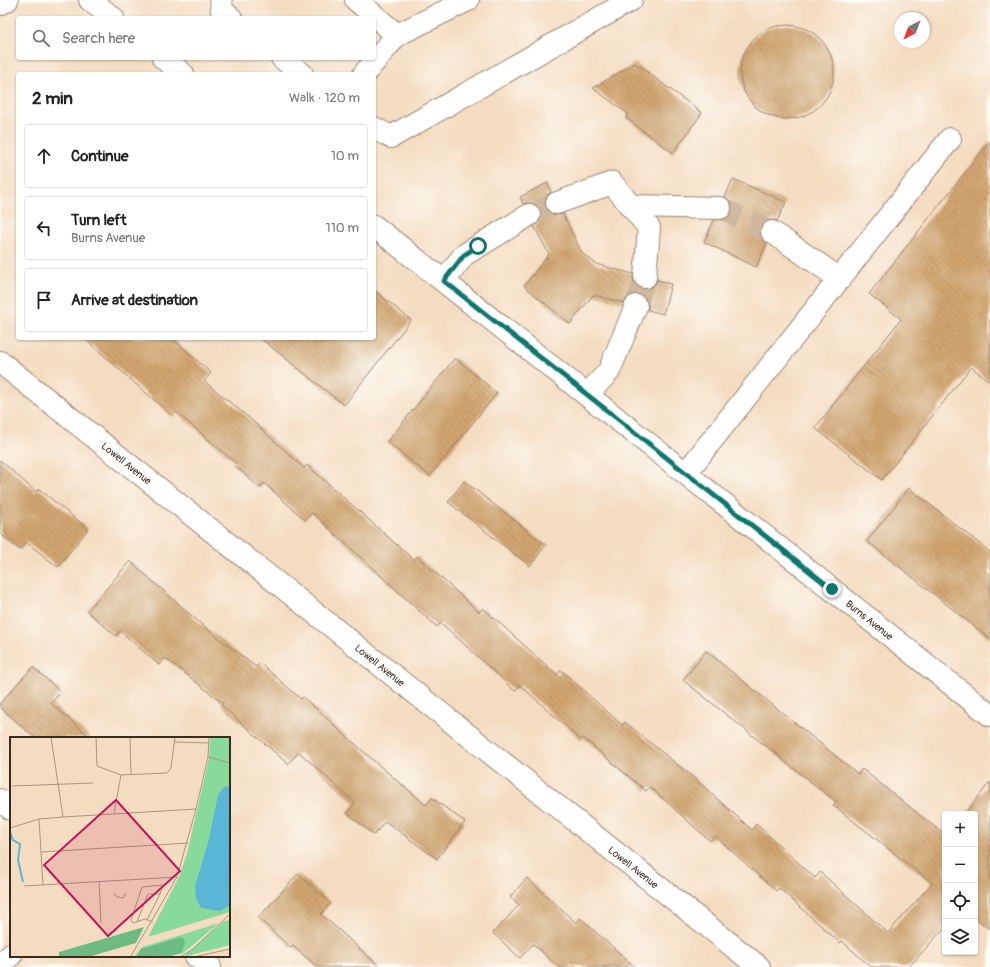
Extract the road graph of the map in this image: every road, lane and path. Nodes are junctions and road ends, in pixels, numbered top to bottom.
1 (7, 0) edge
2 (90, 0) edge
3 (221, 0) edge
4 (356, 0) edge
5 (468, 0) edge
6 (631, 0) edge
7 (0, 4) edge
8 (110, 16) edge
9 (229, 16) edge
10 (375, 16) edge
11 (376, 17) edge
12 (397, 35) junction
13 (166, 60) edge
14 (284, 60) edge
15 (376, 60) edge
16 (376, 60) edge
17 (180, 72) edge
18 (300, 72) edge
19 (366, 72) edge
20 (376, 129) edge
21 (950, 139) dead end
22 (557, 203) tunnel mouth
23 (630, 206) junction
24 (720, 208) tunnel mouth
25 (529, 215) tunnel mouth
26 (376, 228) edge
27 (772, 232) tunnel mouth
28 (645, 278) tunnel mouth
29 (840, 279) junction
30 (444, 281) junction
31 (636, 306) tunnel mouth
32 (0, 362) edge
33 (587, 395) junction
34 (686, 473) junction
35 (990, 715) edge
36 (0, 800) edge
37 (10, 808) edge
38 (10, 956) edge
39 (197, 957) edge
40 (0, 964) edge
41 (210, 967) edge
42 (760, 967) edge

1 - 7 street
2 - 8 street
3 - 9 street
4 - 10 street
5 - 12 street
6 - 20 street
11 - 12 street
12 - 15 street
13 - 17 street
14 - 18 street
16 - 19 street
21 - 29 street
22 - 23 street
23 - 24 street
23 - 28 street
25 - 30 street
26 - 30 street, Burns Avenue
27 - 29 street
29 - 34 street
30 - 33 street, Burns Avenue
31 - 33 street
32 - 42 street, Lowell Avenue
33 - 34 street, Burns Avenue
34 - 35 street, Burns Avenue
36 - 37 street
38 - 40 street
39 - 41 street

